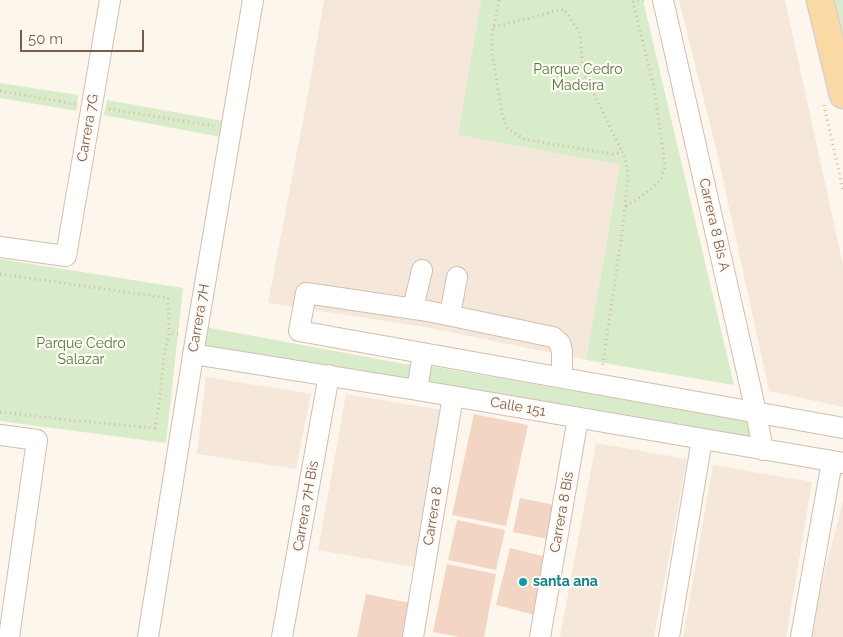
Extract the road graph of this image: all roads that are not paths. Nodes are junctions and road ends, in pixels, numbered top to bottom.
1 (110, 0) edge
2 (253, 0) edge
3 (663, 0) edge
4 (820, 0) edge
5 (843, 95) edge
6 (0, 247) edge
7 (422, 270) dead end
8 (457, 277) dead end
9 (413, 308) junction
10 (450, 315) junction
11 (194, 345) junction
12 (423, 353) junction
13 (329, 376) junction
14 (562, 377) junction
15 (417, 390) junction
16 (453, 396) junction
17 (756, 412) junction
18 (578, 418) junction
19 (843, 428) edge
20 (0, 435) edge
21 (702, 439) junction
22 (763, 450) junction
23 (837, 462) edge
24 (9, 637) edge
25 (148, 637) edge
26 (282, 637) edge
27 (413, 637) edge
28 (540, 637) edge
29 (669, 637) edge
30 (801, 637) edge

1 - 6 street, Carrera 7G
2 - 11 street, Carrera 7H
3 - 17 street, Carrera 8 Bis A
4 - 5 main road
7 - 9 street
8 - 10 street
9 - 10 street
9 - 12 street
10 - 14 street
11 - 13 street, Calle 151
11 - 25 street, Carrera 7H
12 - 14 street
12 - 15 street
13 - 15 street, Calle 151
13 - 26 street, Carrera 7H Bis
14 - 17 street
15 - 16 street, Calle 151
16 - 18 street, Calle 151
16 - 27 street, Carrera 8
17 - 19 street
17 - 22 street, Carrera 8 Bis A
18 - 21 street, Calle 151
18 - 28 street, Carrera 8 Bis
20 - 24 street
21 - 22 street, Calle 151
21 - 29 street
22 - 23 street, Calle 151
23 - 30 street

